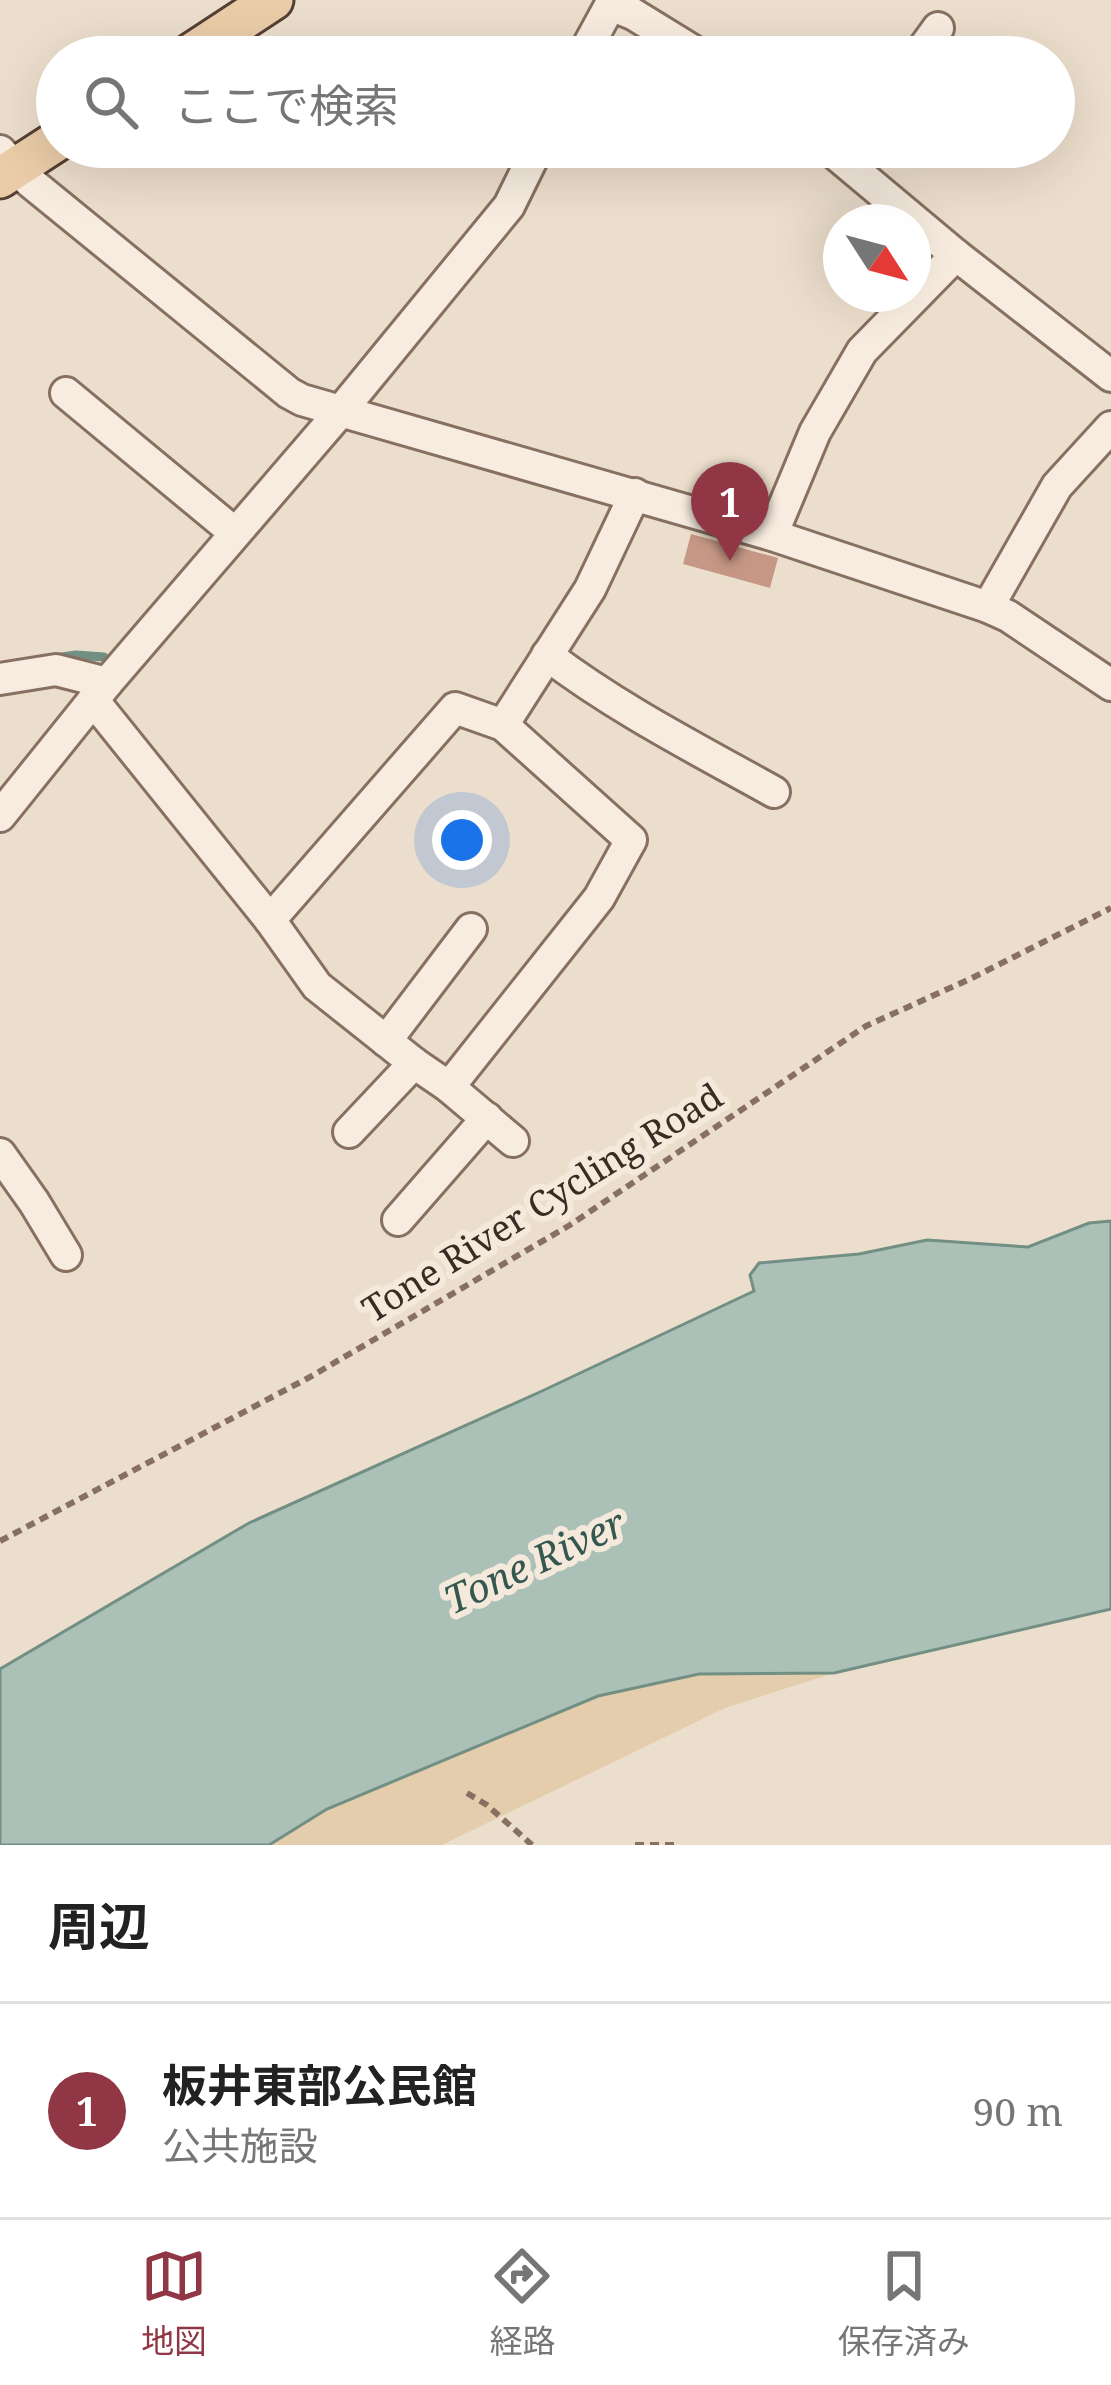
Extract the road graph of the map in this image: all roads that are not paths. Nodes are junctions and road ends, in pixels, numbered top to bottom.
1 (273, 0) edge
2 (612, 3) edge
3 (938, 28) dead end
4 (218, 36) edge
5 (594, 36) edge
6 (669, 36) edge
7 (932, 36) edge
8 (36, 151) edge
9 (5, 166) edge
10 (528, 168) edge
11 (858, 168) edge
12 (956, 254) junction
13 (1111, 376) edge
14 (66, 393) dead end
15 (340, 412) junction
16 (1111, 428) edge
17 (635, 494) junction
18 (236, 533) junction
19 (772, 535) junction
20 (988, 607) junction
21 (547, 655) junction
22 (0, 679) edge
23 (1111, 685) edge
24 (100, 691) junction
25 (503, 724) junction
26 (774, 793) dead end
27 (0, 816) edge
28 (271, 920) junction
29 (471, 929) dead end
30 (386, 1041) junction
31 (414, 1063) junction
32 (449, 1087) junction
33 (487, 1118) junction
34 (349, 1132) dead end
35 (513, 1141) dead end
36 (0, 1154) edge
37 (398, 1220) dead end
38 (66, 1255) dead end

1 - 4 main road
2 - 5 street
2 - 6 street
3 - 7 street
8 - 9 main road
9 - 15 street
10 - 15 street
11 - 12 street
12 - 13 street
12 - 19 street
14 - 18 street
15 - 17 street
15 - 18 street
16 - 20 street
17 - 19 street
17 - 21 street
18 - 24 street
19 - 20 street
20 - 23 street
21 - 25 street
21 - 26 street
22 - 24 street
24 - 27 street
24 - 28 street
25 - 28 street
25 - 32 street
28 - 30 street
29 - 30 street
30 - 31 street
31 - 32 street
31 - 34 street
32 - 33 street
33 - 35 street
33 - 37 street
36 - 38 street

